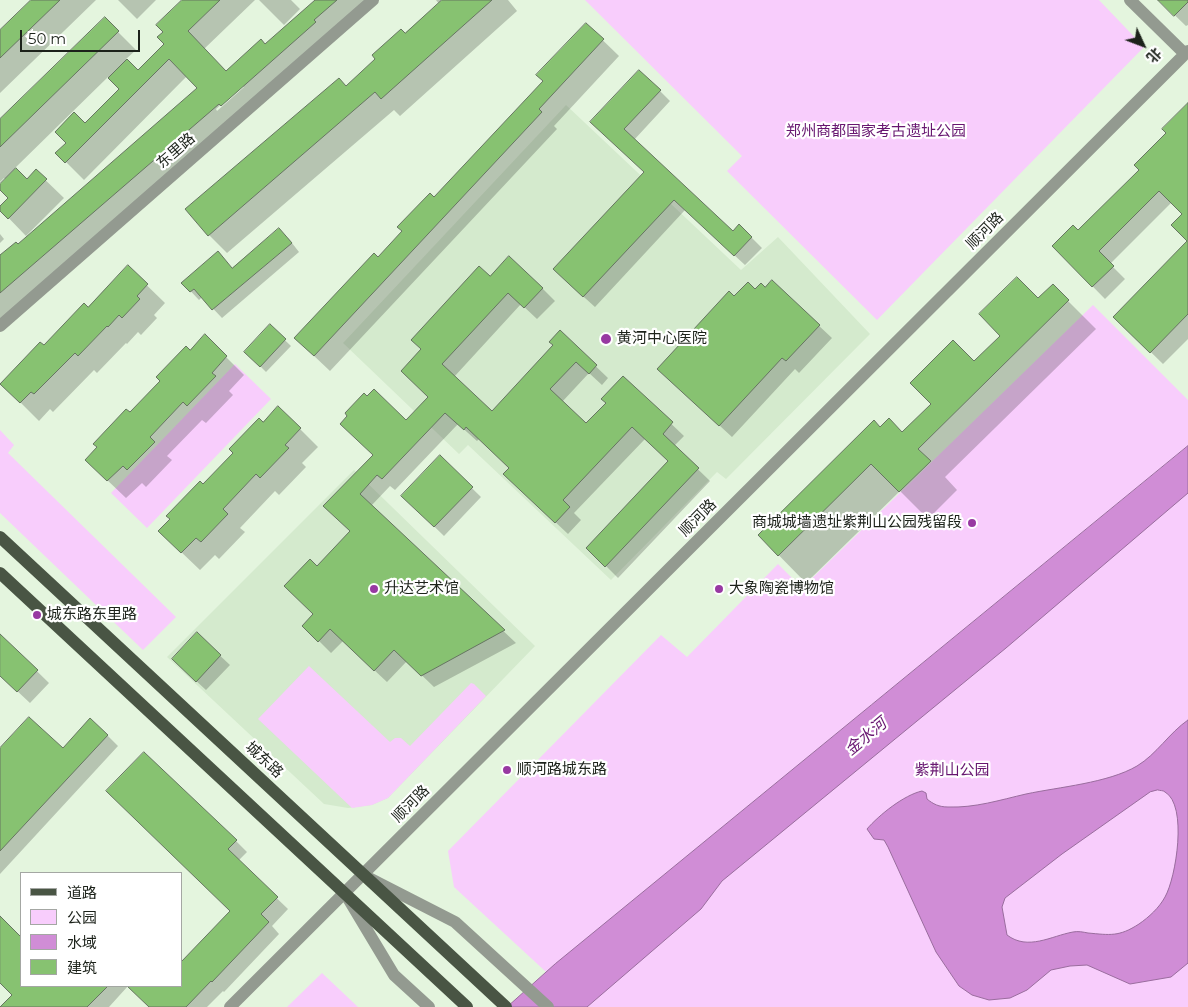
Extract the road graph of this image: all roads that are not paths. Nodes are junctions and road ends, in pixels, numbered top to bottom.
1 (373, 0) edge
2 (1130, 0) edge
3 (1186, 52) edge
4 (0, 326) edge
5 (0, 537) edge
6 (0, 573) edge
7 (363, 875) junction
8 (346, 894) junction
9 (230, 1007) edge
10 (428, 1007) edge
11 (467, 1007) edge
12 (506, 1007) edge
13 (548, 1007) edge

1 - 4 street, 东里路
2 - 3 street
3 - 7 street, 顺河路
5 - 7 main road, 城东路
6 - 8 main road
7 - 8 street, 顺河路
7 - 12 main road, 城东路
7 - 13 street
8 - 9 street, 顺河路
8 - 10 street
8 - 11 main road

